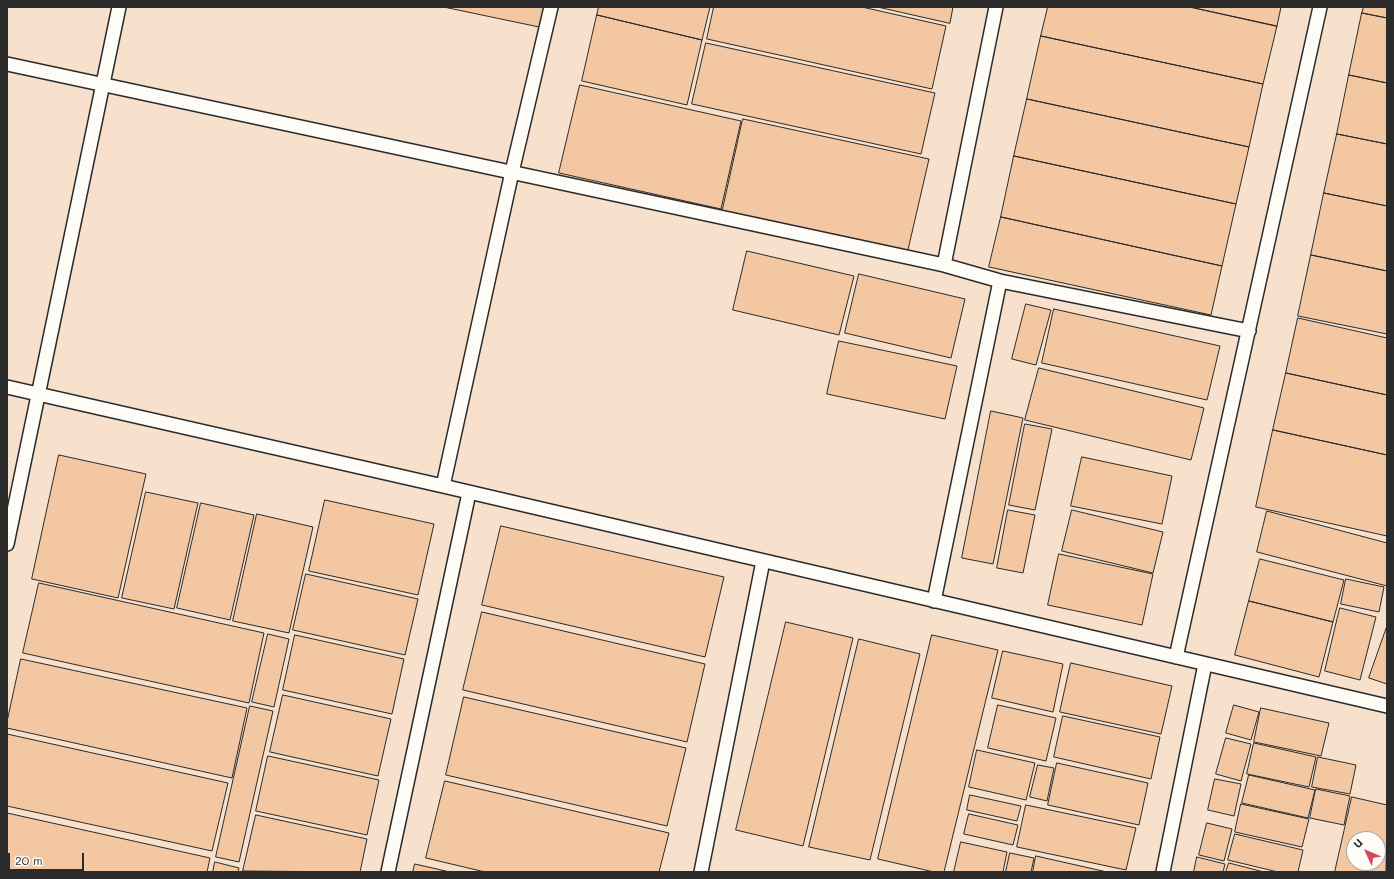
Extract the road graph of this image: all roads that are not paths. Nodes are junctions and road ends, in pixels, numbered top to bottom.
1 (119, 7) edge
2 (551, 7) edge
3 (996, 7) edge
4 (1320, 7) edge
5 (7, 64) edge
6 (103, 84) junction
7 (512, 172) junction
8 (944, 265) junction
9 (1000, 281) junction
10 (1249, 331) junction
11 (7, 387) edge
12 (38, 393) junction
13 (443, 486) junction
14 (469, 493) junction
15 (7, 544) edge
16 (763, 561) junction
17 (934, 601) junction
18 (1176, 657) junction
19 (1205, 664) junction
20 (1387, 706) edge
21 (388, 872) edge
22 (701, 872) edge
23 (1163, 872) edge

1 - 6 lane
2 - 7 lane
3 - 8 lane
4 - 10 lane
5 - 6 lane
6 - 7 lane
6 - 12 lane
7 - 8 lane
7 - 13 lane
8 - 9 lane
9 - 10 lane
9 - 17 lane
10 - 18 lane
11 - 12 lane
12 - 13 lane
12 - 15 lane
13 - 14 lane
14 - 16 lane
14 - 21 lane
16 - 17 lane
16 - 22 lane
17 - 18 lane
18 - 19 lane
19 - 20 lane
19 - 23 lane

